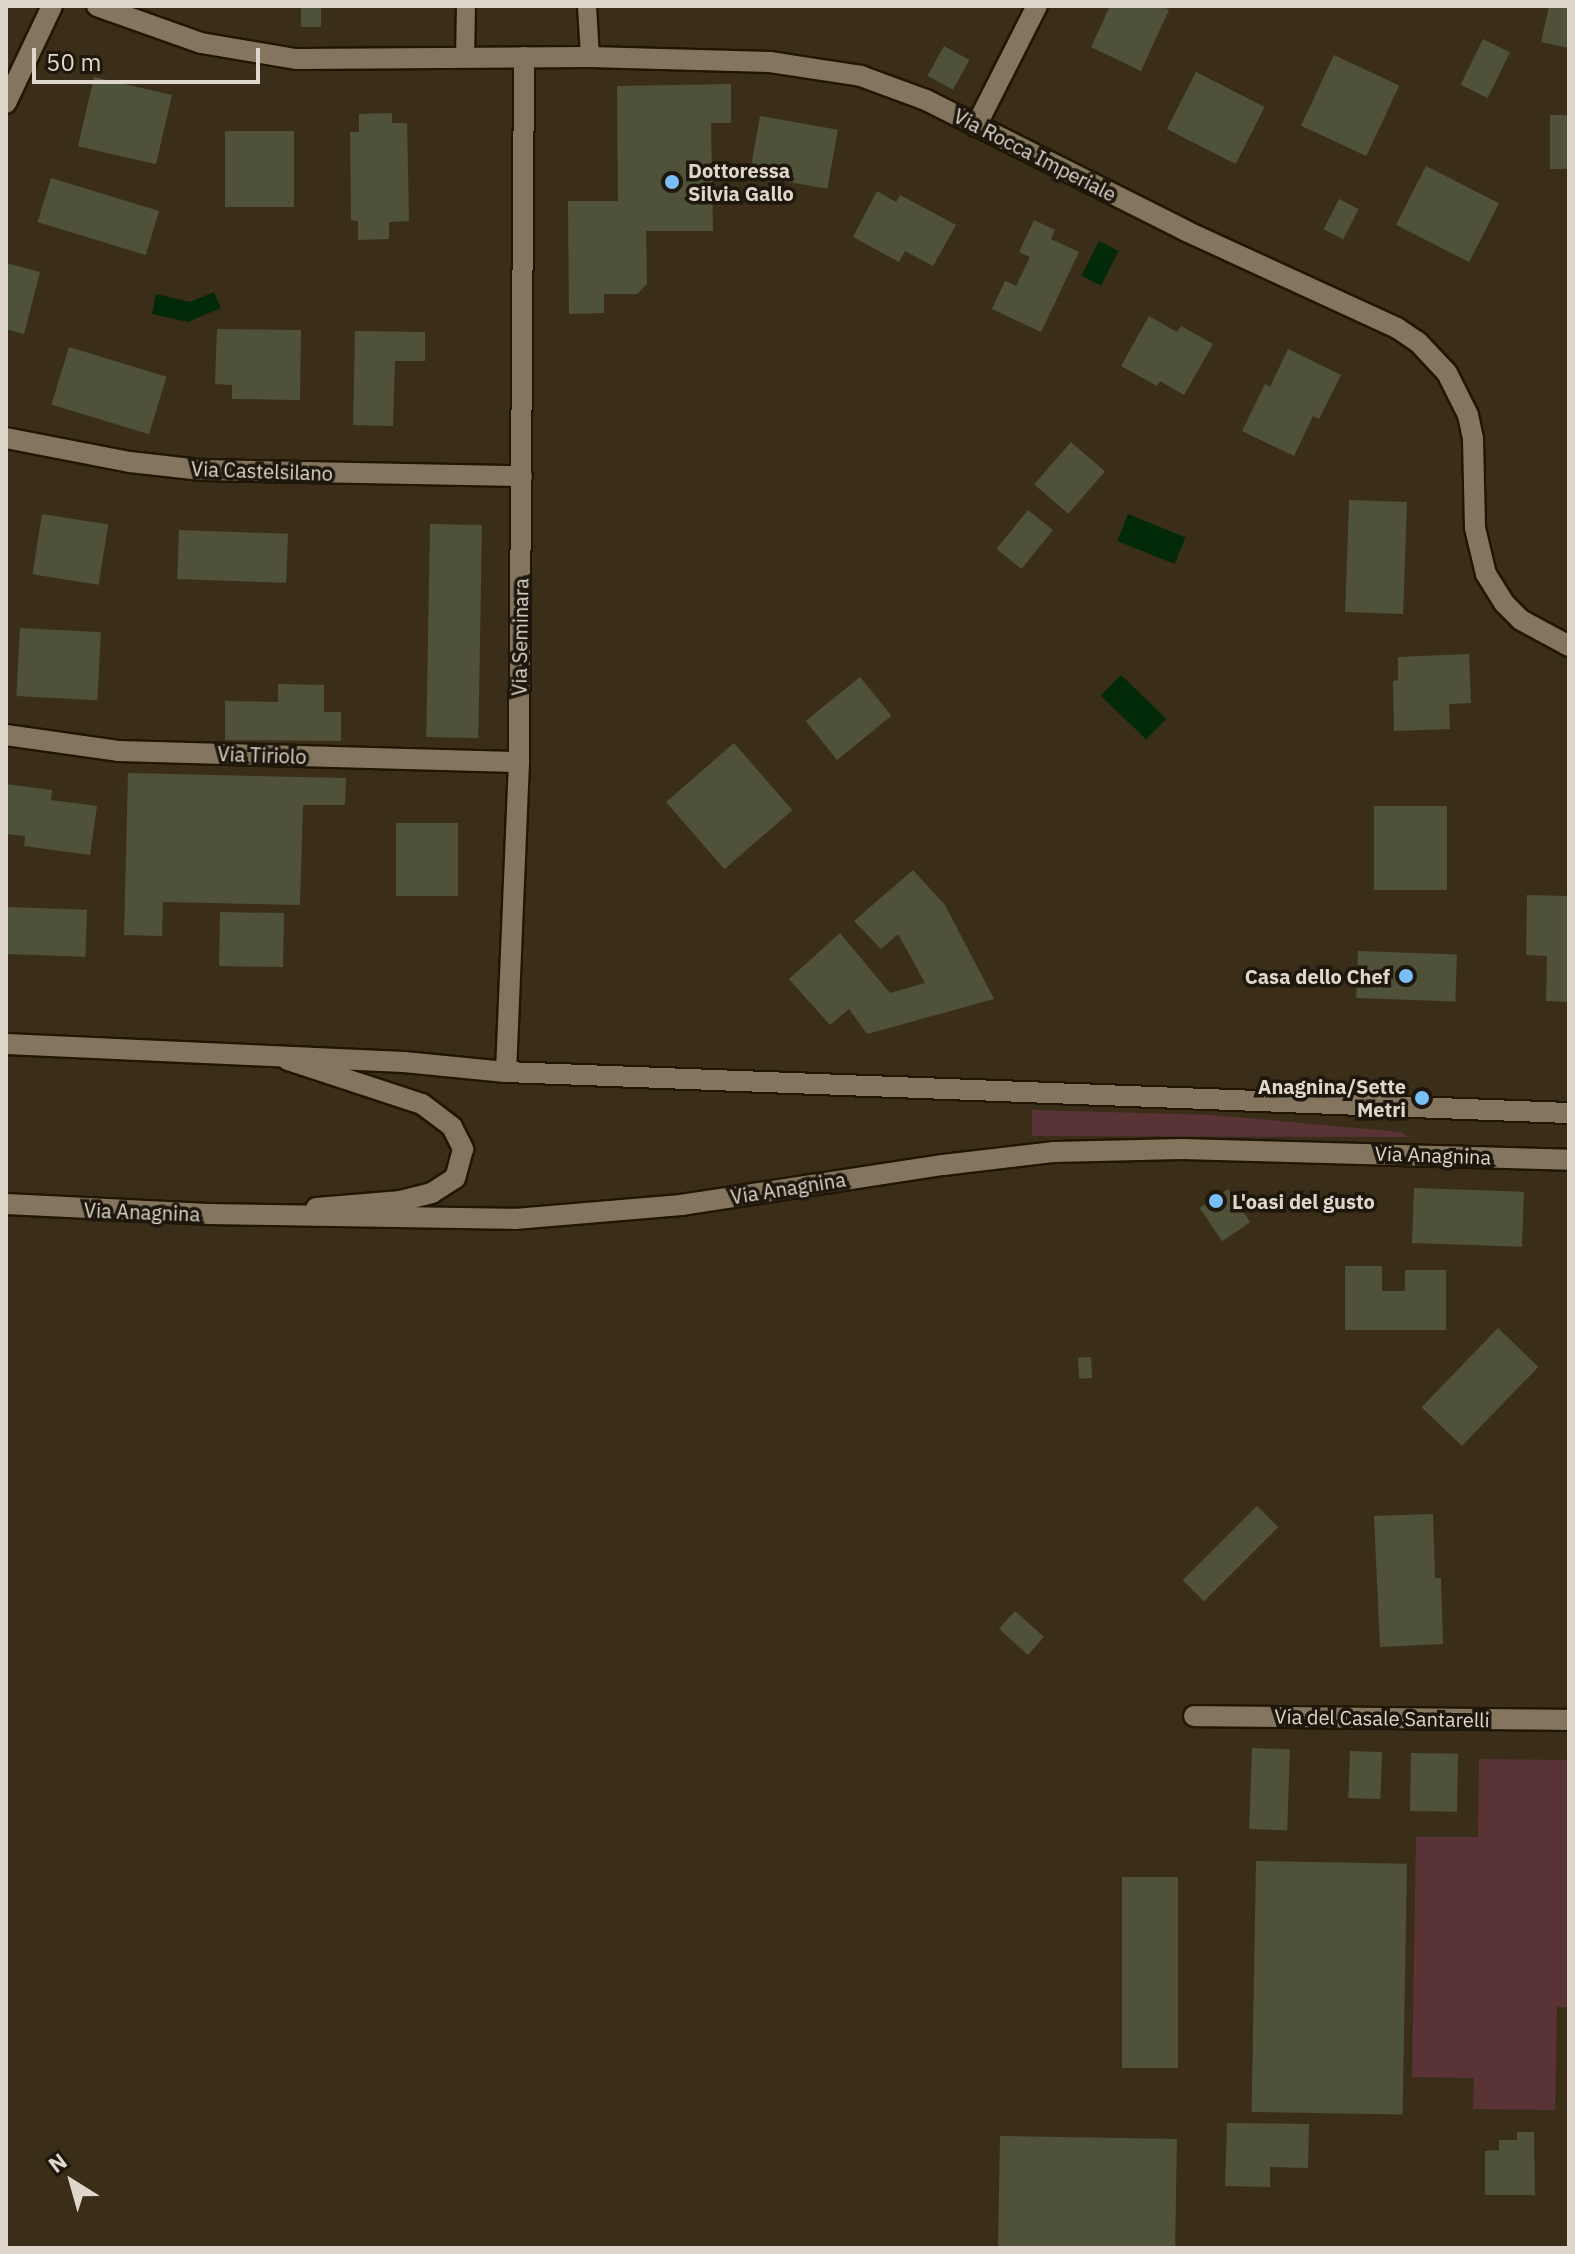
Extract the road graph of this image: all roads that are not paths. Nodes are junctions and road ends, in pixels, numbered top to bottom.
1 (52, 6) edge
2 (97, 6) edge
3 (466, 6) edge
4 (587, 6) edge
5 (1037, 6) edge
6 (524, 57) junction
7 (590, 57) junction
8 (465, 58) junction
9 (6, 103) edge
10 (976, 126) junction
11 (6, 438) edge
12 (522, 476) junction
13 (1569, 646) edge
14 (6, 735) edge
15 (519, 762) junction
16 (6, 1044) edge
17 (279, 1056) junction
18 (506, 1072) junction
19 (1569, 1113) edge
20 (1569, 1160) edge
21 (6, 1204) edge
22 (208, 1214) junction
23 (1194, 1716) dead end
24 (1569, 1720) edge

1 - 9 street
2 - 8 street, Via Rocca Imperiale
3 - 8 lane
4 - 7 lane
5 - 10 street
6 - 7 street, Via Rocca Imperiale
6 - 8 street, Via Rocca Imperiale
6 - 12 street, Via Seminara
7 - 10 street, Via Rocca Imperiale
10 - 13 street, Via Rocca Imperiale
11 - 12 street, Via Castelsilano
12 - 15 street, Via Seminara
14 - 15 street, Via Tiriolo
15 - 18 street, Via Seminara
16 - 17 street
17 - 18 street
17 - 22 street
18 - 19 street
20 - 22 street, Via Anagnina
21 - 22 street, Via Anagnina
23 - 24 street, Via del Casale Santarelli

